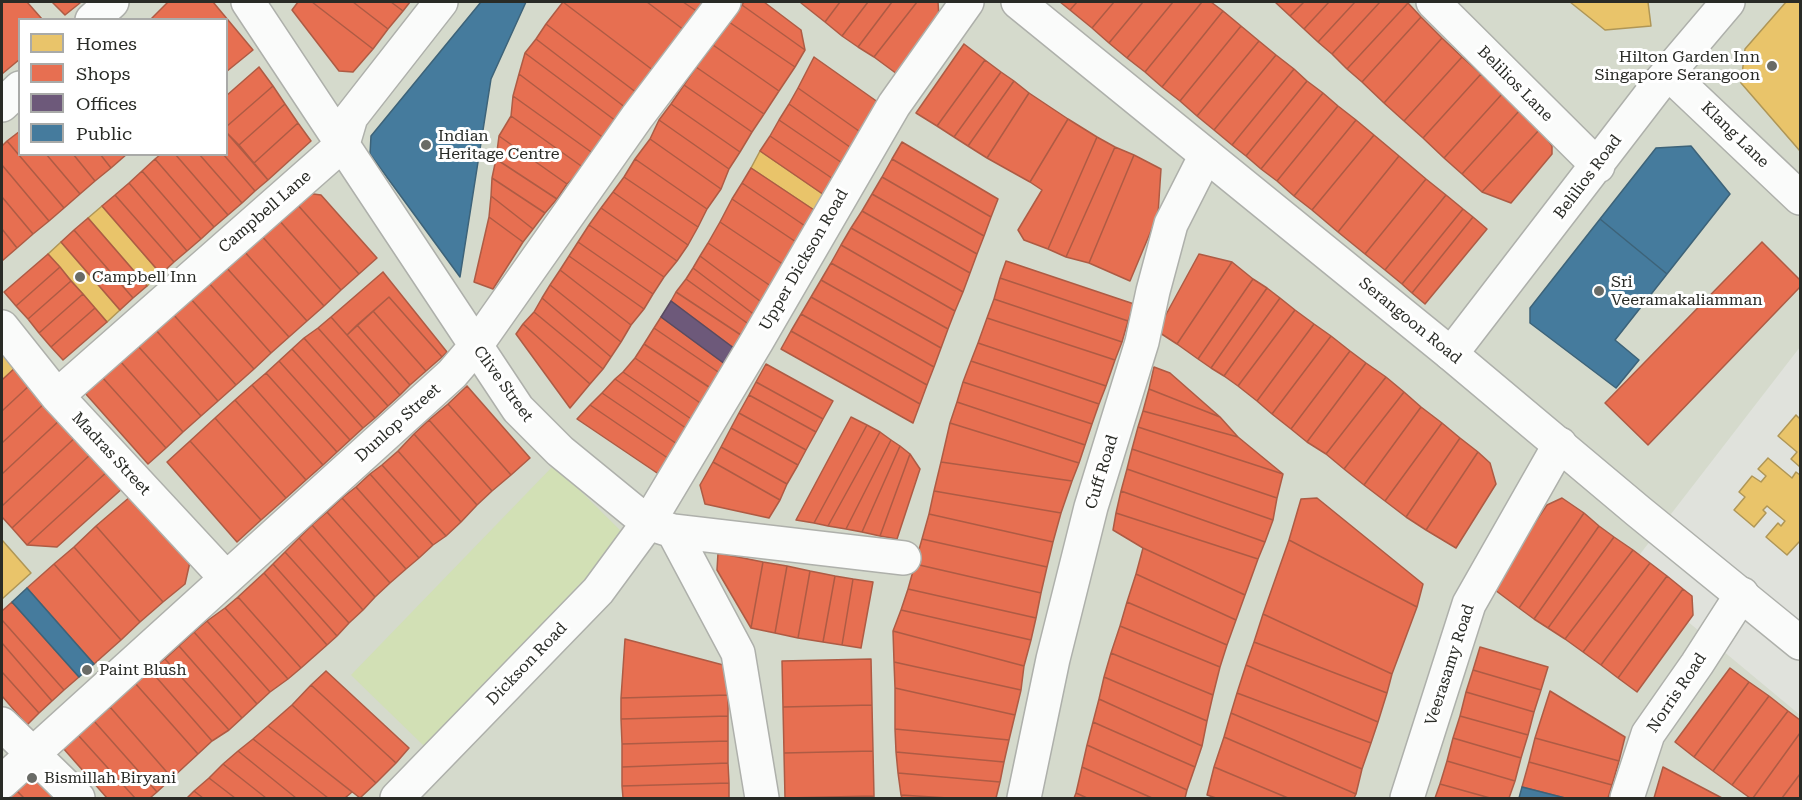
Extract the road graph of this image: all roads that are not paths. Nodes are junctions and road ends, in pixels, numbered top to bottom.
1 (112, 2) edge
2 (248, 2) edge
3 (441, 2) edge
4 (724, 2) edge
5 (966, 2) edge
6 (1018, 2) edge
7 (1433, 2) edge
8 (1728, 2) edge
9 (94, 18) edge
10 (1668, 73) junction
11 (18, 90) edge
12 (2, 105) edge
13 (343, 144) junction
14 (1206, 154) junction
15 (1598, 166) junction
16 (1800, 198) edge
17 (2, 327) edge
18 (475, 347) junction
19 (1451, 354) junction
20 (57, 396) junction
21 (1560, 444) junction
22 (661, 527) junction
23 (904, 558) dead end
24 (226, 578) junction
25 (1742, 594) junction
26 (1800, 643) edge
27 (2, 723) edge
28 (32, 754) junction
29 (2, 782) edge
30 (78, 798) edge
31 (397, 798) edge
32 (762, 798) edge
33 (1024, 798) edge
34 (1407, 798) edge
35 (1627, 798) edge

1 - 9 street
2 - 13 street, Clive Street
3 - 13 street
4 - 18 street, Dunlop Street
5 - 22 street, Upper Dickson Road
6 - 14 street, Serangoon Road
7 - 15 street, Belilios Lane
8 - 10 street, Belilios Road
10 - 15 street, Belilios Road
10 - 16 street, Klang Lane
11 - 12 street
13 - 18 street, Clive Street
13 - 20 street, Campbell Lane
14 - 19 street, Serangoon Road
14 - 33 street, Cuff Road
15 - 19 street, Belilios Road
17 - 20 street, Madras Street
18 - 22 street, Clive Street
18 - 24 street, Dunlop Street
19 - 21 street, Serangoon Road
20 - 24 street, Madras Street
21 - 25 street, Serangoon Road
21 - 34 street, Veerasamy Road
22 - 23 street
22 - 31 street, Dickson Road
22 - 32 street
24 - 28 street, Dunlop Street
25 - 26 street, Serangoon Road
25 - 35 street, Norris Road
27 - 28 street
28 - 29 street, Dunlop Street
28 - 30 street

